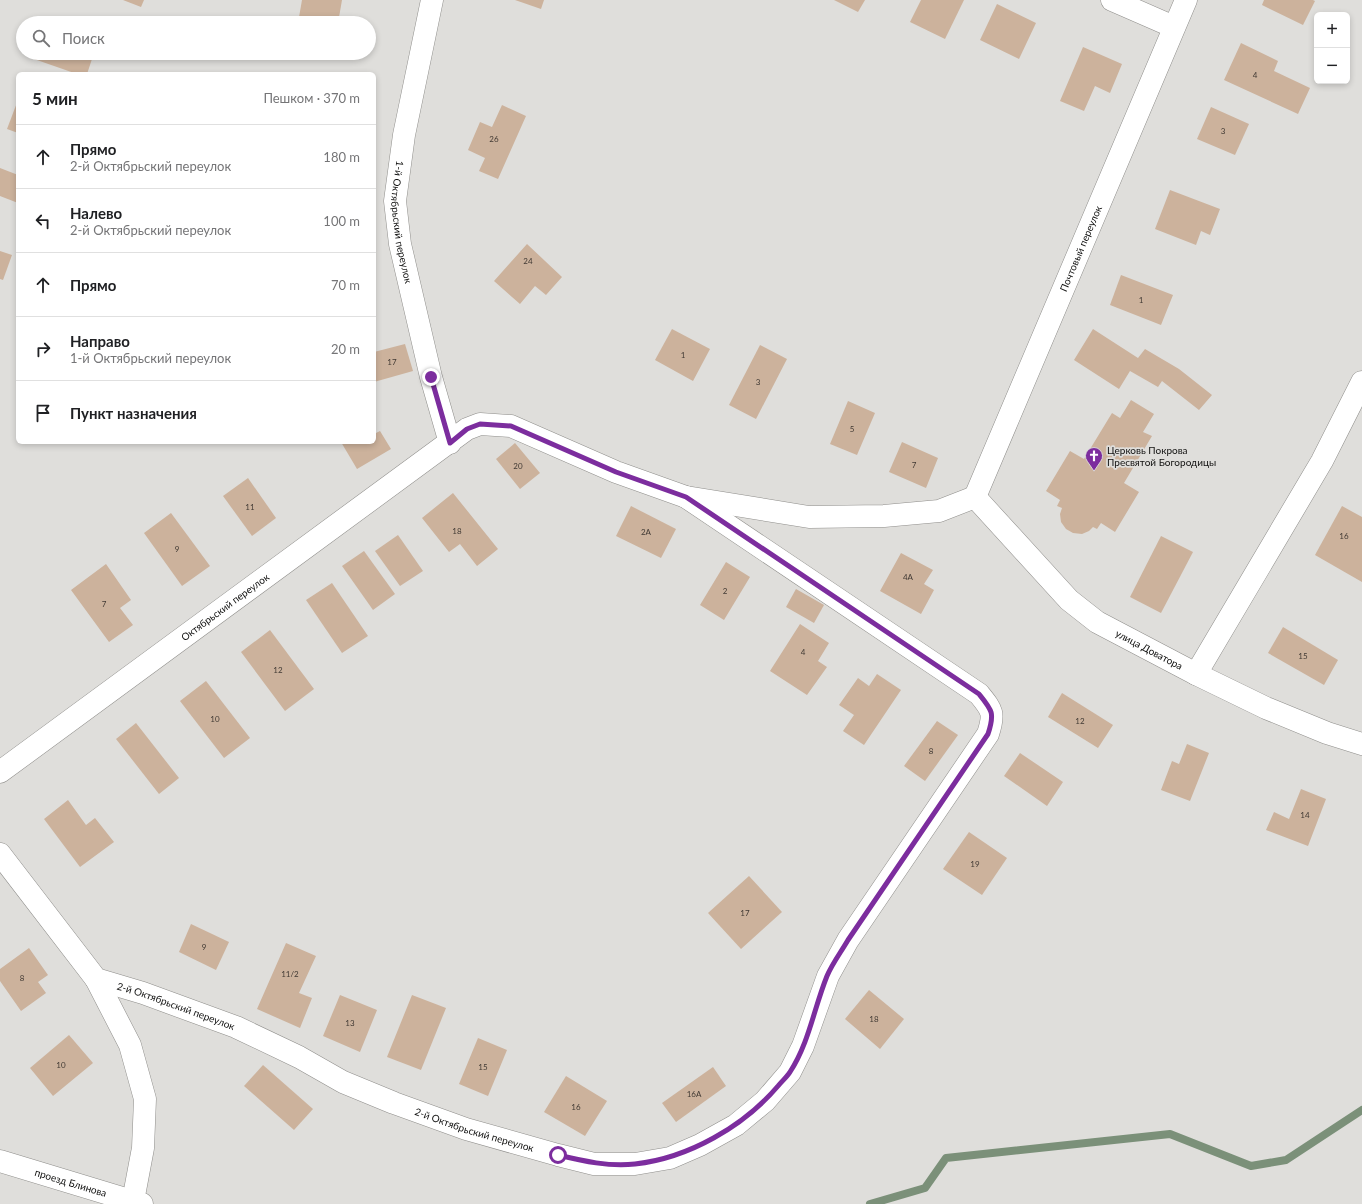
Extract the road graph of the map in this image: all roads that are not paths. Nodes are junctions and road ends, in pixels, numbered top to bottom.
1 (432, 0) edge
2 (1112, 0) edge
3 (1186, 0) edge
4 (1174, 27) junction
5 (1362, 382) edge
6 (450, 443) junction
7 (686, 497) junction
8 (975, 497) junction
9 (1196, 674) junction
10 (1362, 744) edge
11 (0, 772) edge
12 (0, 854) edge
13 (96, 979) junction
14 (0, 1160) edge
15 (138, 1203) edge

1 - 6 street, 1-й Октябрьский переулок
2 - 4 street
3 - 4 street, Почтовый переулок
4 - 8 street, Почтовый переулок
5 - 9 street
6 - 7 street, Октябрьский переулок
6 - 11 street, Октябрьский переулок
7 - 8 street
7 - 13 street, 2-й Октябрьский переулок
8 - 9 street, улица Доватора
9 - 10 street, улица Доватора
12 - 13 street
13 - 15 street
14 - 15 street, проезд Блинова

